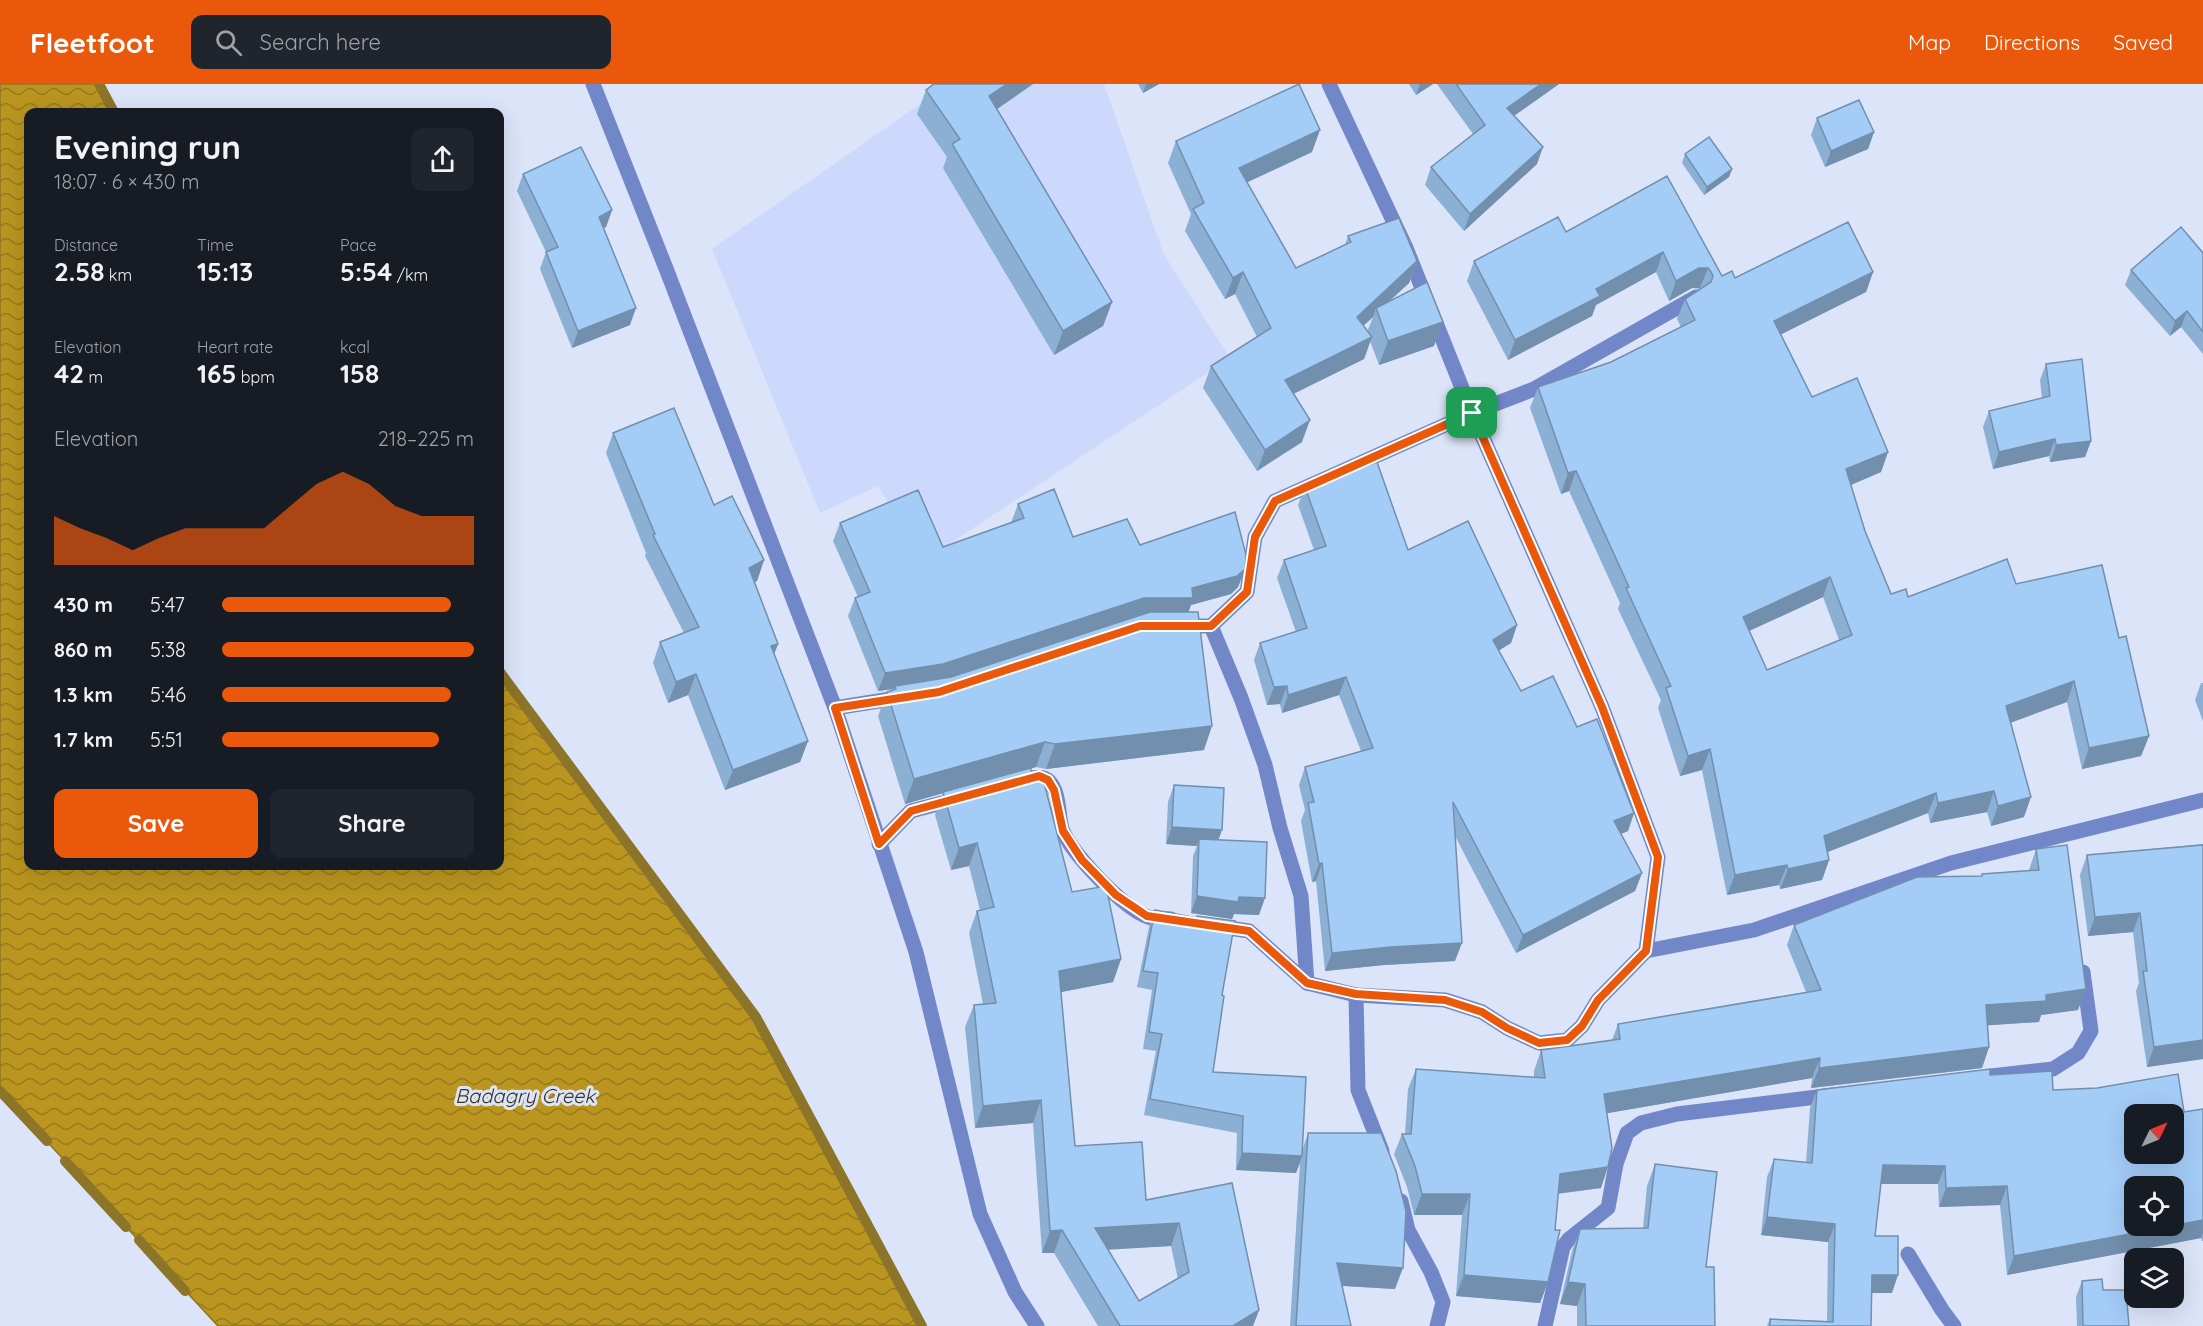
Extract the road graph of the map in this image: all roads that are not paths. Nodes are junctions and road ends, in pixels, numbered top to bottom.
1 (593, 84) edge
2 (1329, 84) edge
3 (1696, 297) edge
4 (1472, 413) junction
5 (1164, 626) edge
6 (1211, 626) junction
7 (916, 695) edge
8 (835, 708) junction
9 (1006, 786) edge
10 (973, 795) edge
11 (2203, 800) edge
12 (879, 844) junction
13 (1646, 951) junction
14 (2082, 962) edge
15 (1307, 983) junction
16 (1356, 994) junction
17 (1971, 1079) edge
18 (1854, 1093) edge
19 (1389, 1168) edge
20 (1398, 1189) edge
21 (1908, 1254) dead end
22 (1037, 1326) edge
23 (1437, 1326) edge
24 (1545, 1326) edge
25 (1954, 1326) edge

1 - 8 street
2 - 4 street
3 - 4 street
4 - 6 street
4 - 13 street
5 - 6 street
6 - 15 street
7 - 8 street
8 - 12 street
9 - 15 street
10 - 12 street
11 - 13 street
12 - 22 street
13 - 16 street
14 - 17 street
15 - 16 street
16 - 19 street
18 - 24 street
20 - 23 street
21 - 25 street

